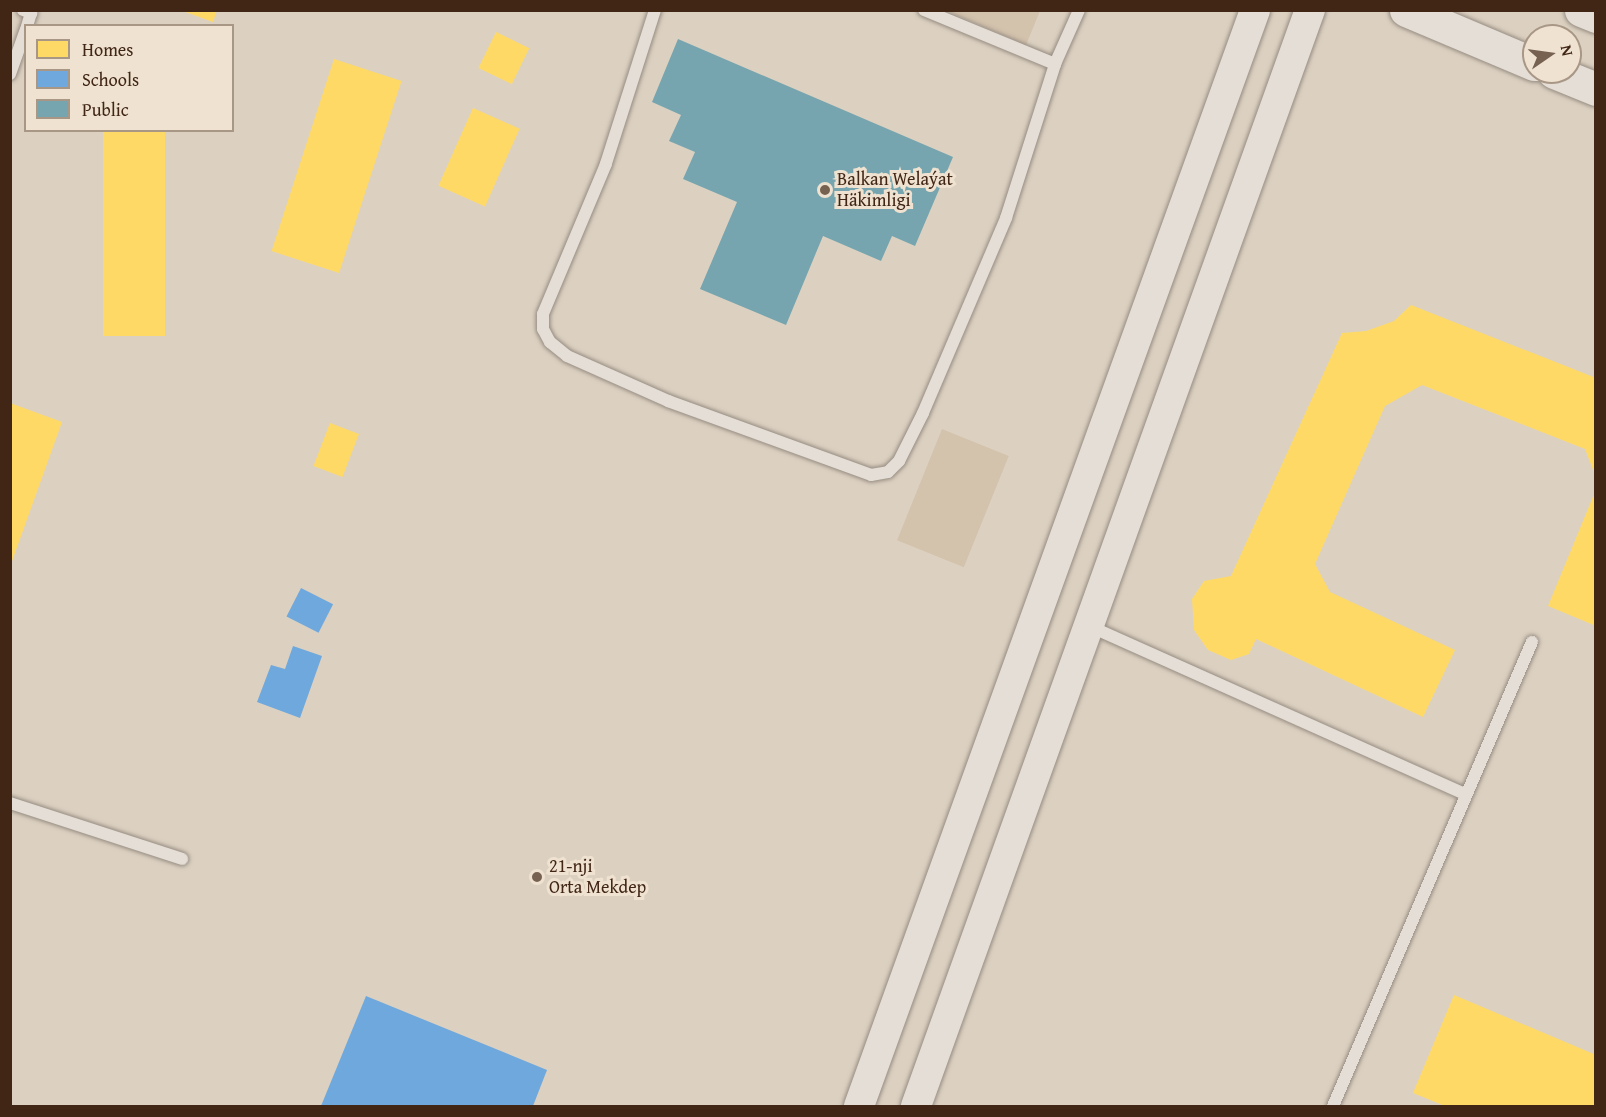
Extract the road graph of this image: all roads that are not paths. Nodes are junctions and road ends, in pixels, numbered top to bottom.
1 (23, 10) edge
2 (656, 10) edge
3 (924, 10) edge
4 (1079, 10) edge
5 (1255, 10) edge
6 (1310, 10) edge
7 (1406, 10) edge
8 (1581, 10) edge
9 (1596, 16) edge
10 (27, 24) edge
11 (24, 33) edge
12 (1522, 59) edge
13 (1055, 63) junction
14 (10, 74) edge
15 (1582, 83) edge
16 (1596, 89) edge
17 (1089, 626) junction
18 (1533, 642) dead end
19 (1466, 795) junction
20 (10, 803) edge
21 (182, 859) dead end
22 (859, 1107) edge
23 (916, 1107) edge
24 (1333, 1107) edge

1 - 10 lane
2 - 13 lane
3 - 13 lane
4 - 13 lane
5 - 22 street
6 - 17 street
7 - 12 main road
8 - 9 main road
11 - 14 lane
15 - 16 main road
17 - 19 lane
17 - 23 street
18 - 19 lane
19 - 24 lane
20 - 21 lane

